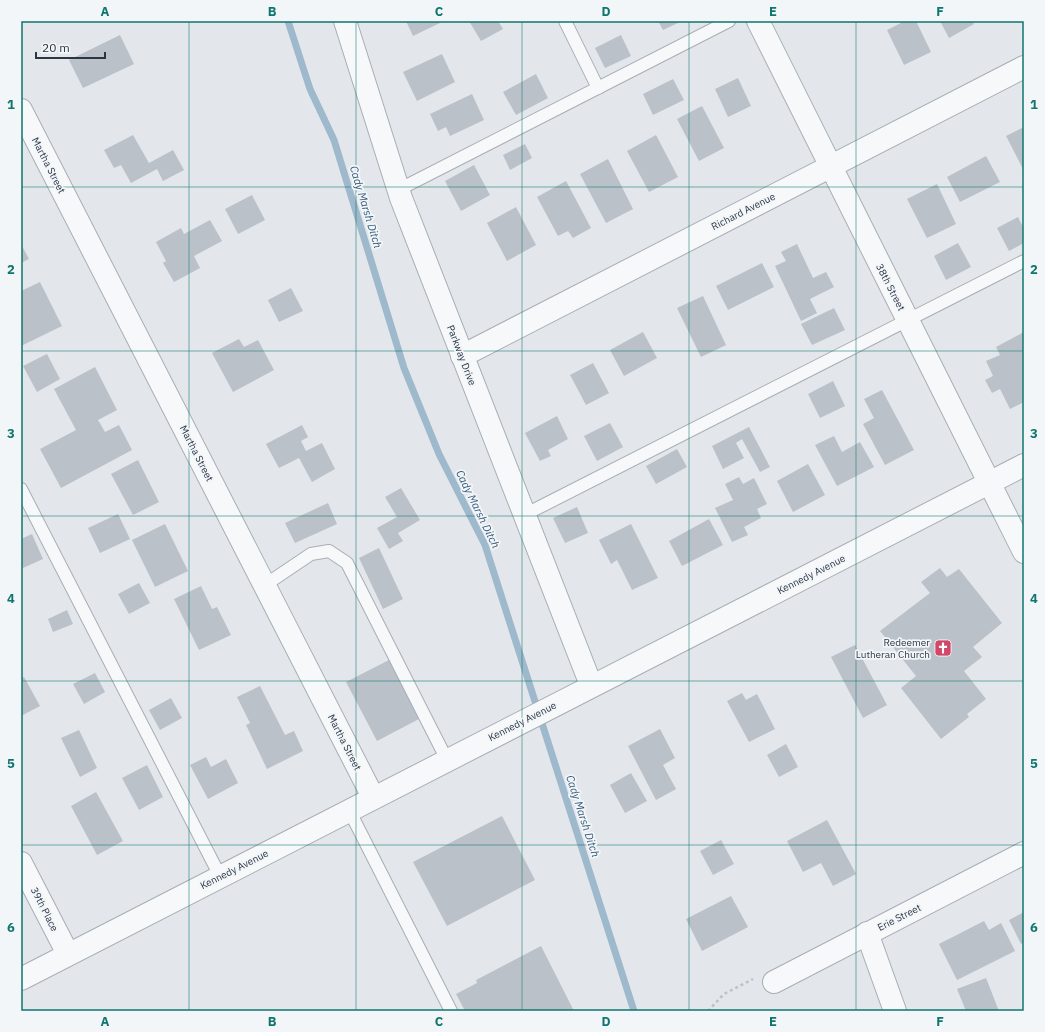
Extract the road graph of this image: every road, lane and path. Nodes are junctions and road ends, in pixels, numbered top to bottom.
1 (345, 21) edge
2 (564, 21) edge
3 (729, 21) edge
4 (758, 21) edge
5 (1024, 67) edge
6 (598, 88) junction
7 (21, 110) edge
8 (830, 165) junction
9 (398, 190) junction
10 (1024, 260) edge
11 (908, 320) junction
12 (462, 356) junction
13 (1024, 465) edge
14 (989, 483) junction
15 (21, 489) edge
16 (524, 515) junction
17 (1024, 552) edge
18 (265, 585) junction
19 (591, 685) junction
20 (447, 760) junction
21 (373, 797) junction
22 (349, 810) junction
23 (1024, 853) edge
24 (21, 863) edge
25 (220, 876) junction
26 (867, 934) junction
27 (68, 954) junction
28 (21, 979) edge
29 (774, 982) joint
30 (451, 1011) edge
31 (708, 1011) edge
32 (895, 1011) edge

1 - 9 street, Parkway Drive
2 - 6 lane
3 - 6 lane
4 - 8 street, 38th Street
5 - 8 street, Richard Avenue
6 - 9 lane
7 - 18 street, Martha Street
8 - 11 street, 38th Street
8 - 12 street, Richard Avenue
9 - 12 street, Parkway Drive
10 - 11 lane
11 - 14 street, 38th Street
11 - 16 lane
12 - 16 street, Parkway Drive
13 - 14 street, Kennedy Avenue
14 - 17 street, 38th Street
14 - 19 street, Kennedy Avenue
15 - 25 lane
16 - 19 street, Parkway Drive
18 - 20 lane
18 - 21 street, Martha Street
19 - 20 street, Kennedy Avenue
20 - 21 street, Kennedy Avenue
21 - 22 street, Kennedy Avenue
22 - 25 street, Kennedy Avenue
22 - 30 lane
23 - 26 street, Erie Street
24 - 27 street, 39th Place
25 - 27 street, Kennedy Avenue
26 - 29 street, Erie Street
26 - 32 street
27 - 28 street, Kennedy Avenue
29 - 31 path

